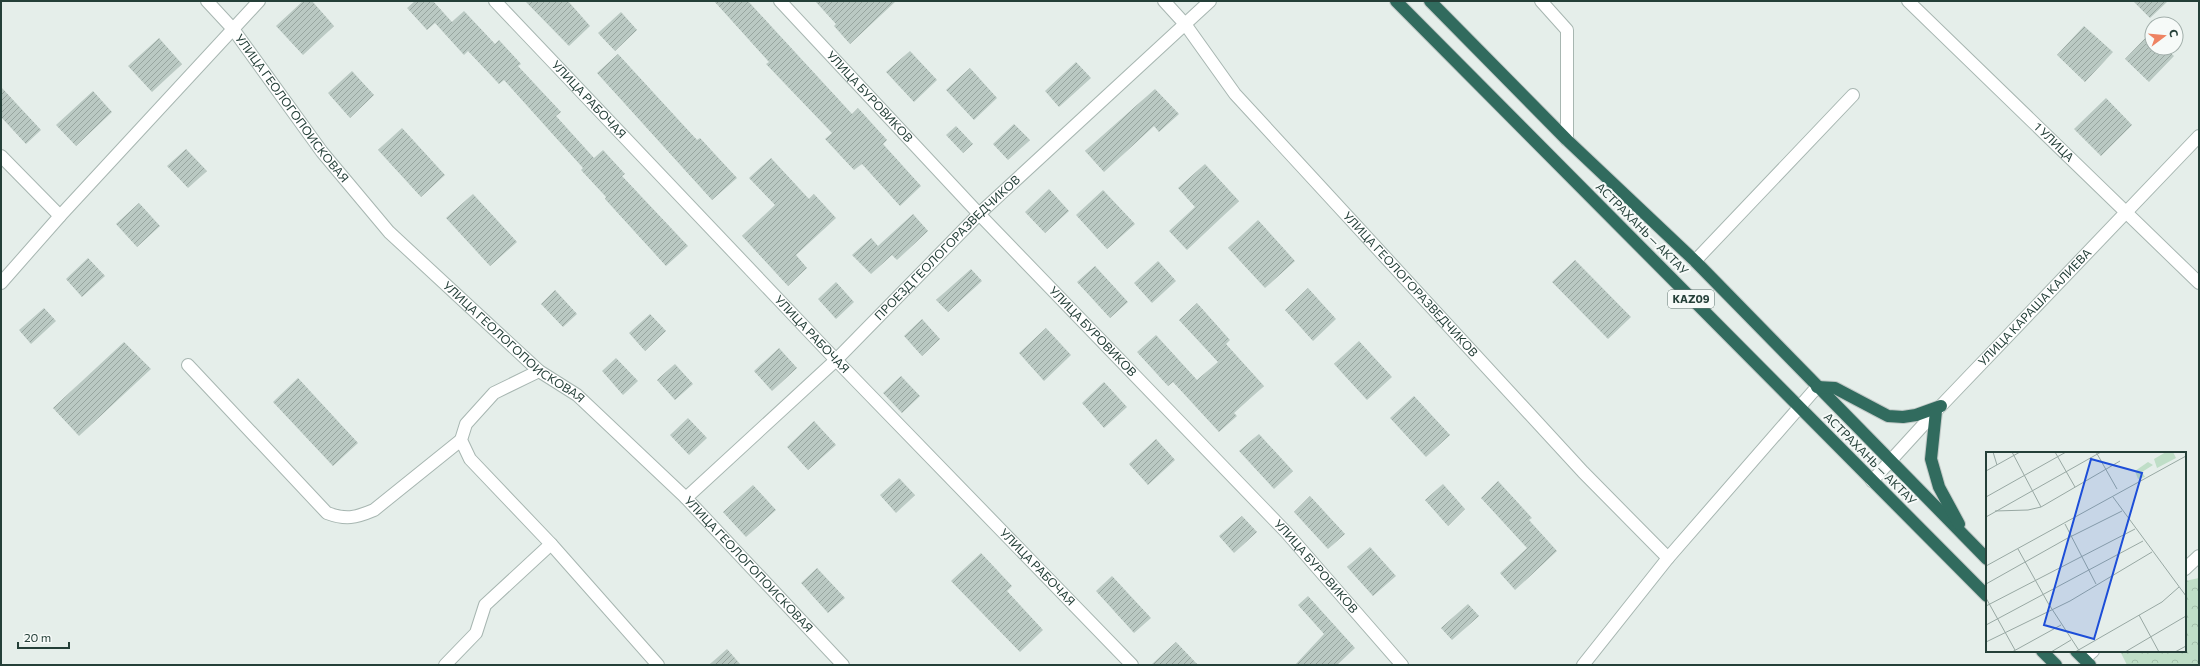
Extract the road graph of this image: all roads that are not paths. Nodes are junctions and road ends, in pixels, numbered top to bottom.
1 (207, 1) edge
2 (258, 1) edge
3 (495, 1) edge
4 (780, 1) edge
5 (1164, 1) edge
6 (1210, 1) edge
7 (1396, 1) edge
8 (1430, 1) edge
9 (1541, 1) edge
10 (1908, 1) edge
11 (1186, 24) junction
12 (233, 29) junction
13 (1853, 95) dead end
14 (2199, 136) edge
15 (1567, 140) junction
16 (1, 156) edge
17 (2127, 213) junction
18 (979, 214) junction
19 (60, 216) junction
20 (1696, 261) junction
21 (1, 283) edge
22 (2199, 283) edge
23 (836, 360) junction
24 (188, 364) dead end
25 (539, 371) junction
26 (1817, 387) junction
27 (1799, 408) junction
28 (1939, 409) junction
29 (461, 440) junction
30 (1892, 460) junction
31 (1872, 481) junction
32 (686, 498) junction
33 (1966, 537) junction
34 (551, 544) junction
35 (2199, 556) edge
36 (1668, 558) junction
37 (1986, 558) edge
38 (2186, 568) edge
39 (1986, 595) edge
40 (2043, 652) edge
41 (2092, 652) edge
42 (2083, 658) edge
43 (445, 665) edge
44 (658, 665) edge
45 (843, 665) edge
46 (1132, 665) edge
47 (1402, 665) edge
48 (1583, 665) edge
49 (2056, 665) edge

1 - 12 street, УЛИЦА ГЕОЛОГОПОИСКОВАЯ
2 - 12 street
3 - 23 street, УЛИЦА РАБОЧАЯ
4 - 18 street, УЛИЦА БУРОВИКОВ
5 - 11 street, УЛИЦА ГЕОЛОГОРАЗВЕДЧИКОВ
6 - 11 street, ПРОЕЗД ГЕОЛОГОРАЗВЕДЧИКОВ
7 - 27 highway, АСТРАХАНЬ — АКТАУ / KAZ09
8 - 15 highway, АСТРАХАНЬ — АКТАУ / KAZ09
9 - 15 street
10 - 17 street, 1 УЛИЦА
11 - 18 street, ПРОЕЗД ГЕОЛОГОРАЗВЕДЧИКОВ
11 - 36 street, УЛИЦА ГЕОЛОГОРАЗВЕДЧИКОВ
12 - 19 street
12 - 25 street, УЛИЦА ГЕОЛОГОПОИСКОВАЯ
13 - 20 street
14 - 17 street, УЛИЦА КАРАША КАЛИЕВА
15 - 20 highway, АСТРАХАНЬ — АКТАУ / KAZ09
16 - 19 street
17 - 22 street, 1 УЛИЦА
17 - 28 street, УЛИЦА КАРАША КАЛИЕВА
18 - 23 street, ПРОЕЗД ГЕОЛОГОРАЗВЕДЧИКОВ
18 - 47 street, УЛИЦА БУРОВИКОВ
19 - 21 street
20 - 26 highway, АСТРАХАНЬ — АКТАУ / KAZ09
23 - 32 street, ПРОЕЗД ГЕОЛОГОРАЗВЕДЧИКОВ
23 - 46 street, УЛИЦА РАБОЧАЯ
24 - 29 street
25 - 29 street
25 - 32 street, УЛИЦА ГЕОЛОГОПОИСКОВАЯ
26 - 27 street
26 - 28 highway
26 - 30 highway, АСТРАХАНЬ — АКТАУ / KAZ09
27 - 31 highway, АСТРАХАНЬ — АКТАУ / KAZ09
27 - 36 street
28 - 30 street, УЛИЦА КАРАША КАЛИЕВА
28 - 33 highway
29 - 34 street
30 - 31 street, УЛИЦА КАРАША КАЛИЕВА
30 - 33 highway, АСТРАХАНЬ — АКТАУ / KAZ09
31 - 39 highway, АСТРАХАНЬ — АКТАУ / KAZ09
32 - 45 street, УЛИЦА ГЕОЛОГОПОИСКОВАЯ
33 - 37 highway, АСТРАХАНЬ — АКТАУ / KAZ09
34 - 43 street
34 - 44 street
35 - 38 street
36 - 48 street
40 - 49 highway
41 - 42 street

